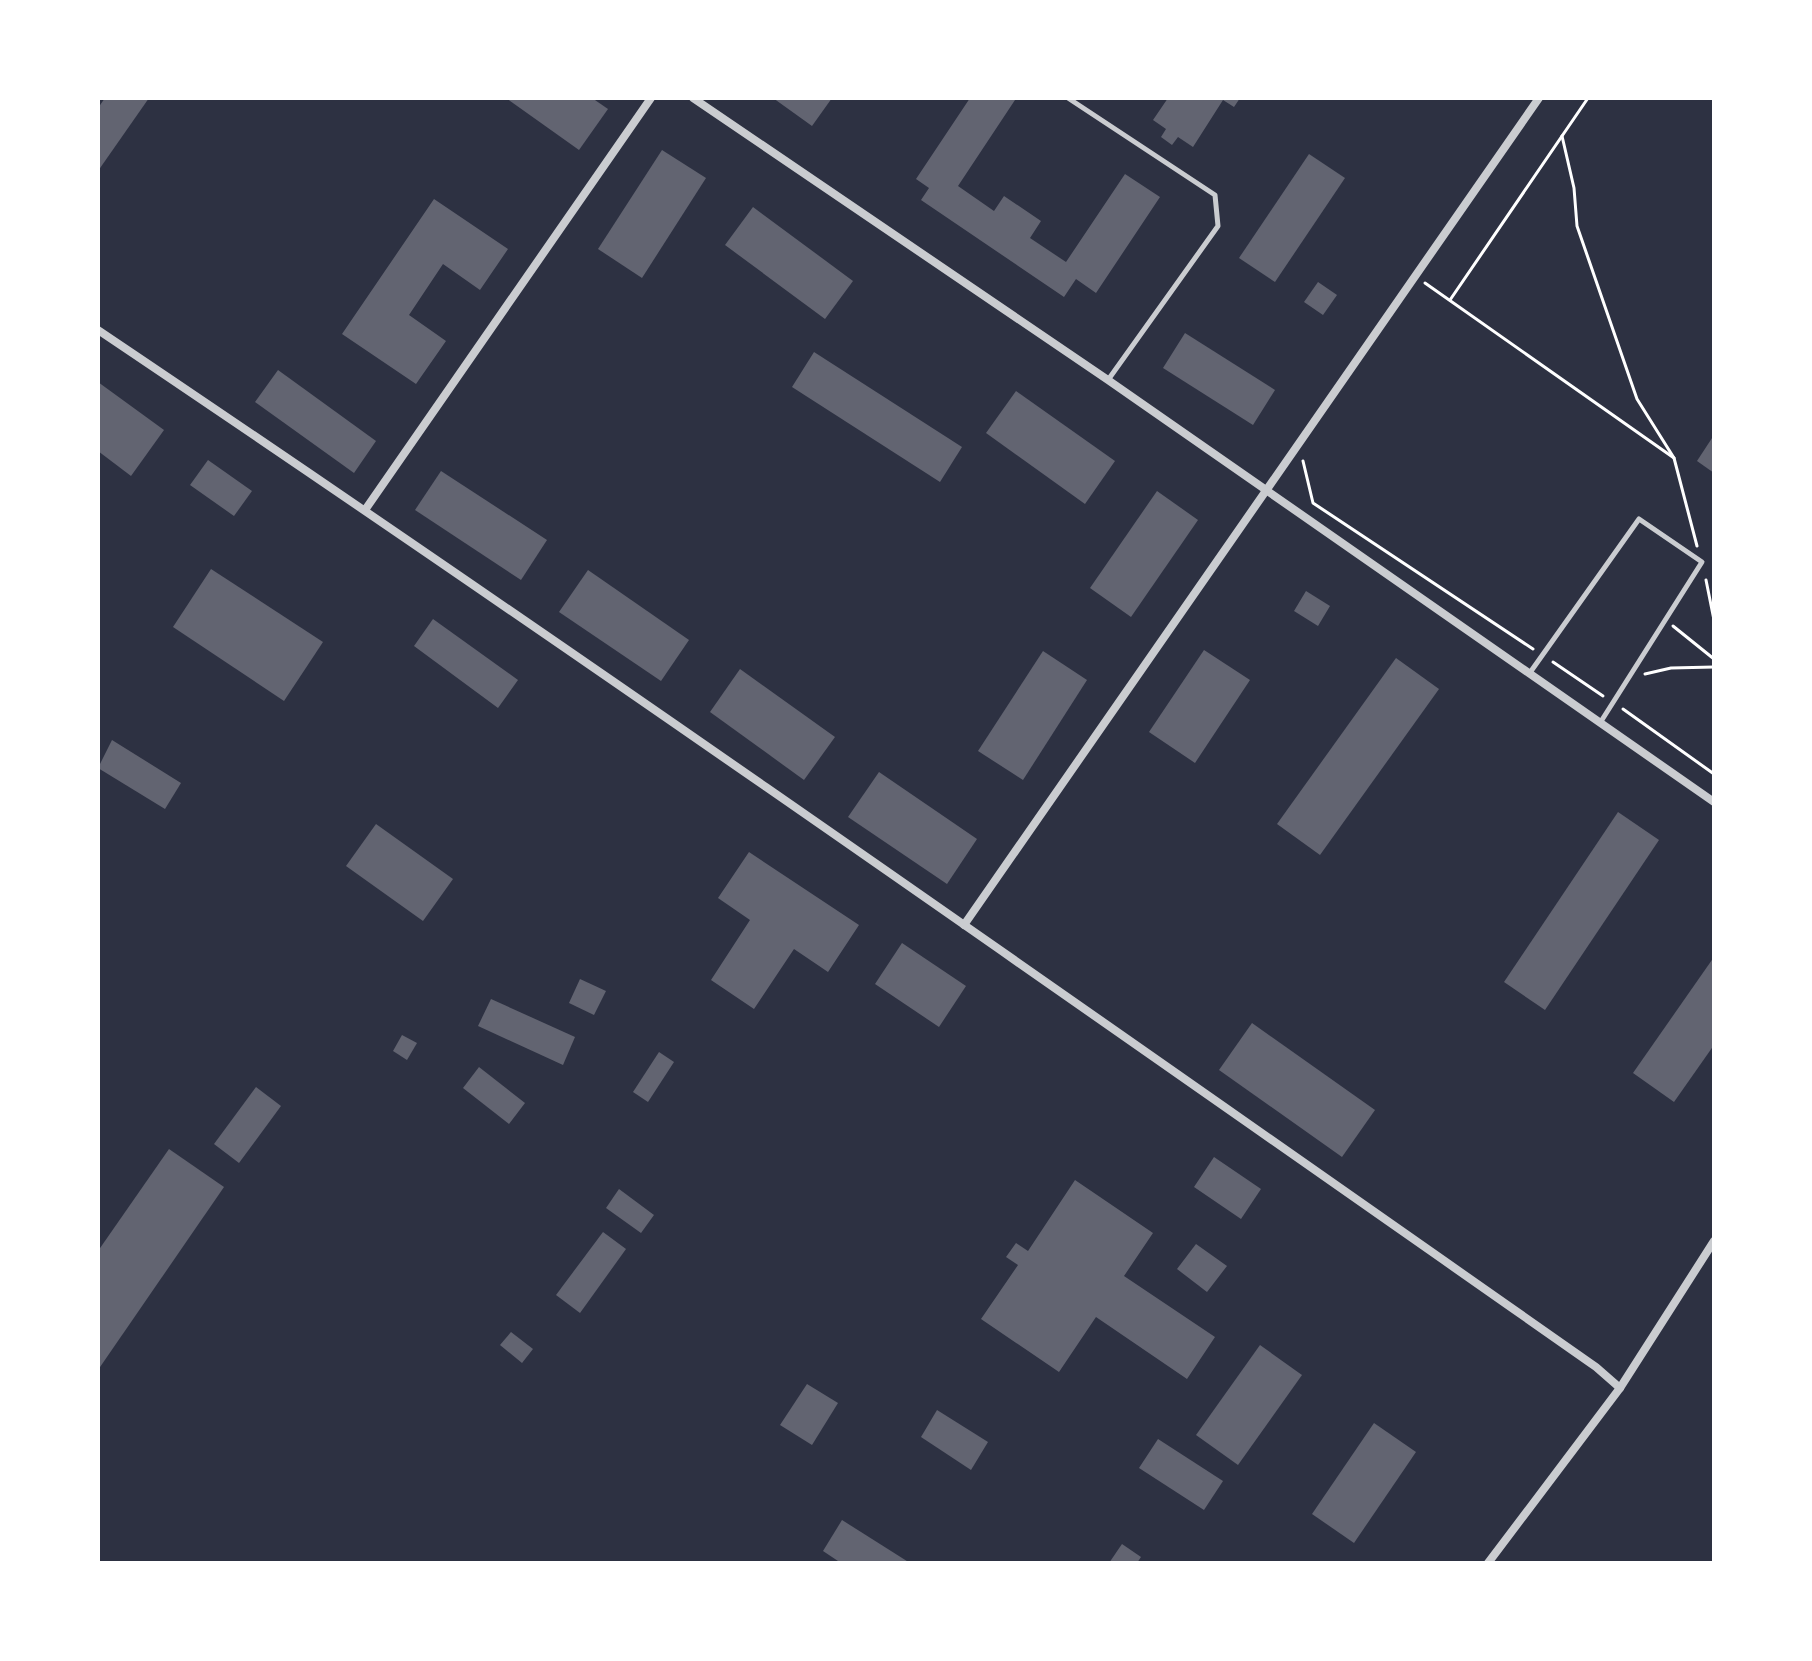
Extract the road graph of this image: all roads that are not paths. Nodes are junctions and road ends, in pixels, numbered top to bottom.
1 (651, 98) edge
2 (693, 98) edge
3 (1068, 98) edge
4 (1539, 98) edge
5 (98, 330) edge
6 (1108, 380) junction
7 (1264, 489) junction
8 (365, 510) junction
9 (1529, 674) junction
10 (1600, 724) junction
11 (1714, 802) edge
12 (964, 925) junction
13 (1714, 1241) edge
14 (1620, 1388) junction
15 (1488, 1563) edge

1 - 8 street
2 - 6 street
3 - 6 lane
4 - 7 street
5 - 8 street
6 - 7 street
7 - 9 street
7 - 12 street
8 - 12 street
9 - 10 street
9 - 10 lane
10 - 11 street
12 - 14 street
13 - 14 street
14 - 15 street

